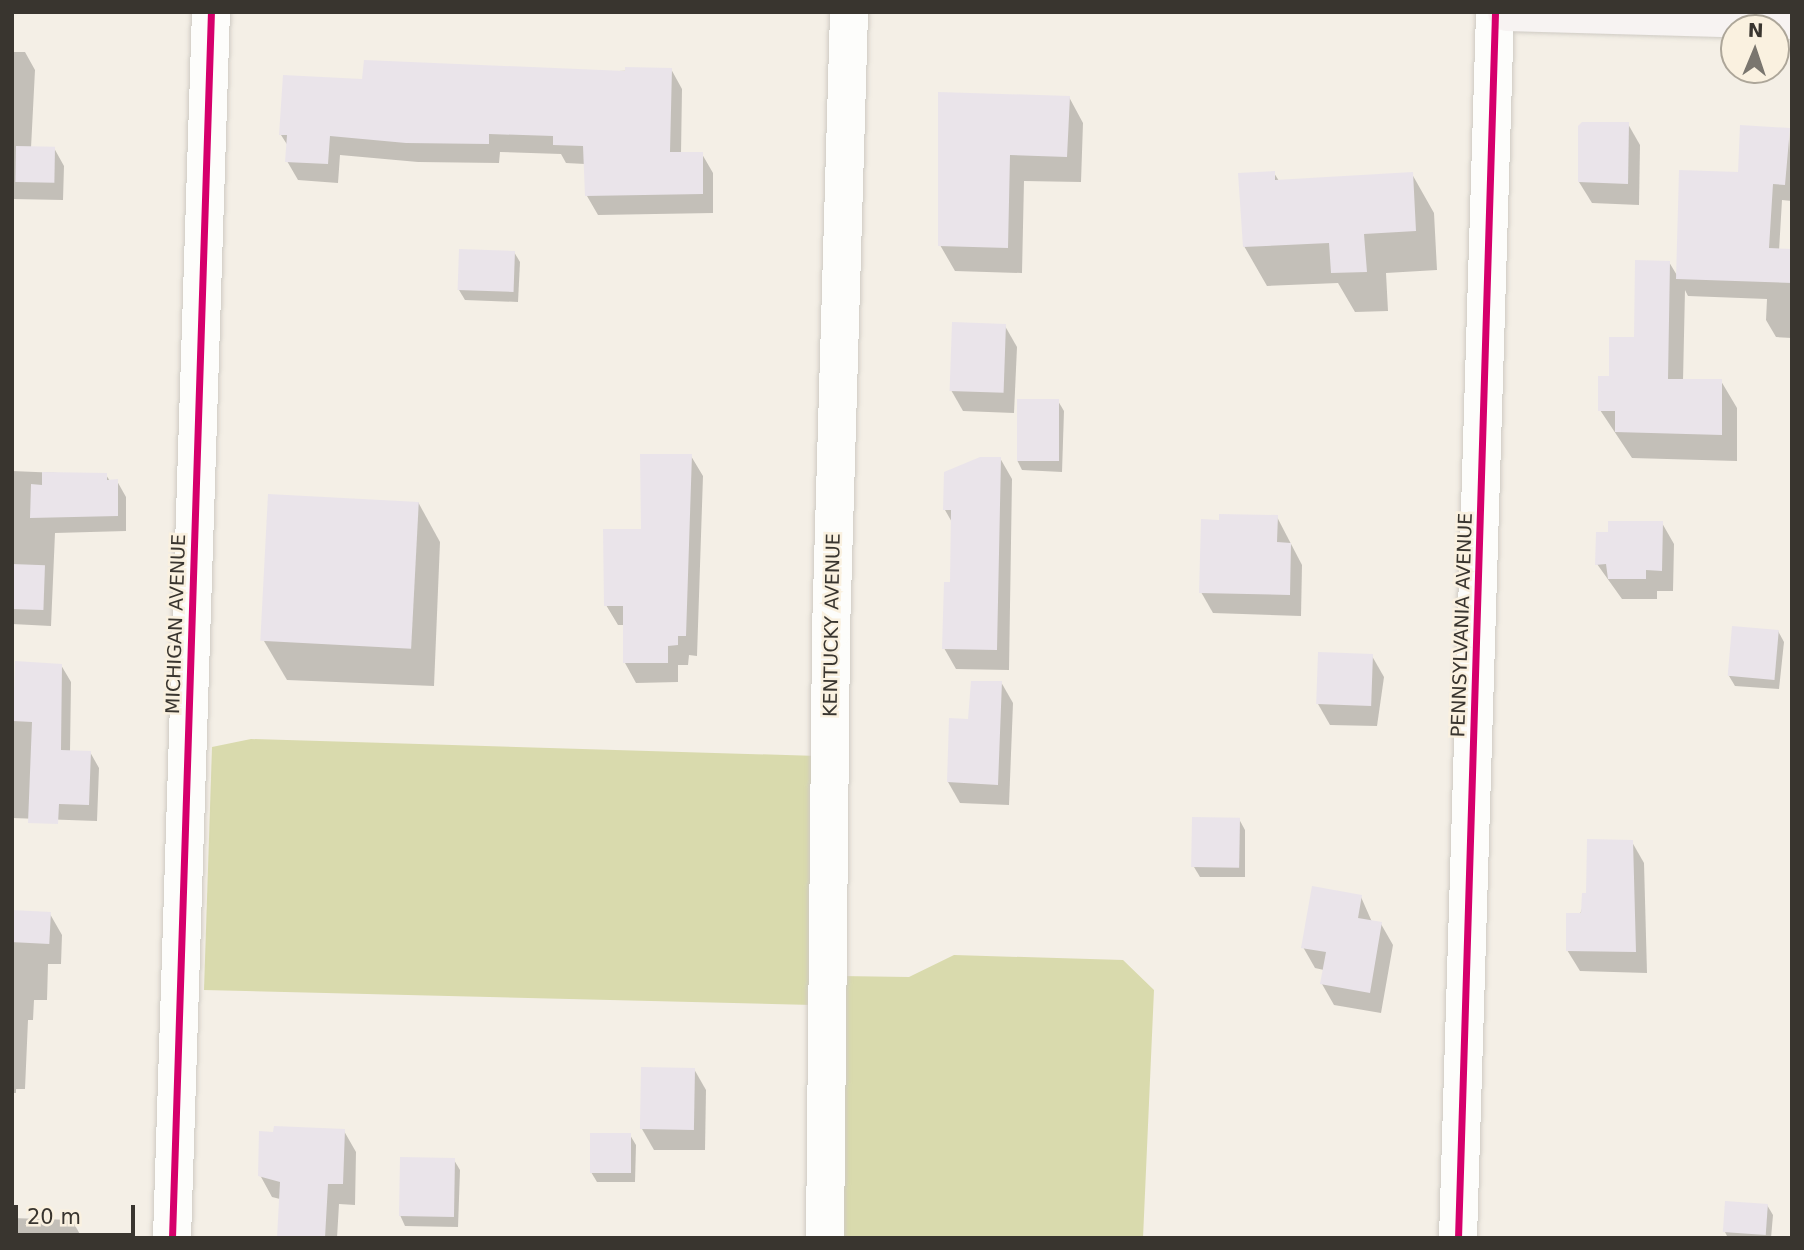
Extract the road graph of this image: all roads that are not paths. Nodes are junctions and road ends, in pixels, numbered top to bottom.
1 (211, 12) edge
2 (849, 12) edge
3 (1495, 12) edge
4 (1507, 12) edge
5 (1792, 20) edge
6 (172, 1238) edge
7 (825, 1238) edge
8 (1458, 1238) edge

1 - 6 street, MICHIGAN AVENUE
2 - 7 street, KENTUCKY AVENUE
3 - 8 street, PENNSYLVANIA AVENUE
4 - 5 street

